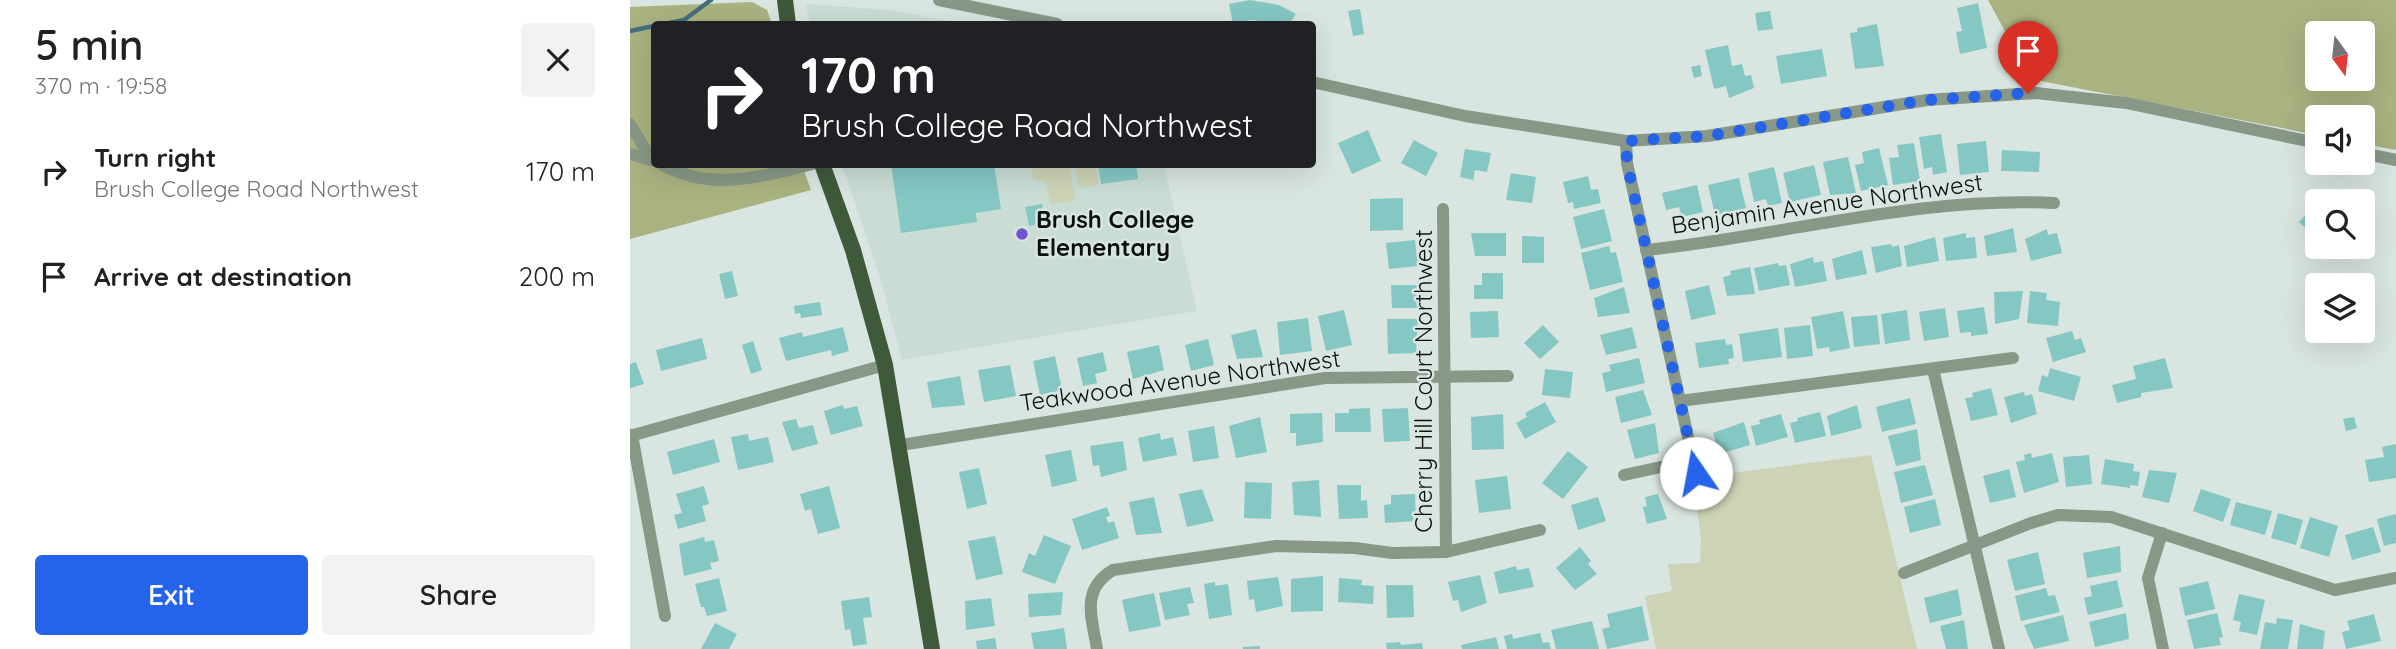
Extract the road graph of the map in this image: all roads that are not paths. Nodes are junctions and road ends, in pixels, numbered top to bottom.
1 (785, 0) edge
2 (939, 0) edge
3 (788, 21) edge
4 (1042, 21) edge
5 (1316, 83) edge
6 (630, 124) edge
7 (2305, 140) edge
8 (1626, 141) junction
9 (630, 154) edge
10 (651, 155) edge
11 (2375, 156) edge
12 (651, 160) edge
13 (2396, 160) edge
14 (668, 168) edge
15 (793, 168) edge
16 (823, 168) edge
17 (2054, 202) dead end
18 (1443, 209) dead end
19 (1646, 250) junction
20 (2013, 358) dead end
21 (885, 365) junction
22 (1933, 369) junction
23 (1445, 376) junction
24 (1508, 376) dead end
25 (1680, 401) junction
26 (631, 436) edge
27 (901, 445) junction
28 (1693, 460) junction
29 (1696, 473) dead end
30 (1624, 475) dead end
31 (1540, 530) dead end
32 (2162, 533) junction
33 (1975, 547) junction
34 (1446, 552) junction
35 (1904, 573) dead end
36 (2395, 581) edge
37 (665, 616) dead end
38 (932, 649) edge
39 (1097, 649) edge
40 (1999, 649) edge
41 (2163, 649) edge

1 - 3 main road
2 - 4 street
5 - 8 street
6 - 10 street
7 - 8 street
8 - 19 street
9 - 12 street
11 - 13 street
14 - 15 street
16 - 21 main road
17 - 19 street, Benjamin Avenue Northwest
18 - 23 street, Cherry Hill Court Northwest
19 - 25 street
20 - 22 street
21 - 26 street
21 - 27 main road
22 - 25 street
22 - 33 street
23 - 24 street, Teakwood Avenue Northwest
23 - 27 street, Teakwood Avenue Northwest
23 - 34 street, Cherry Hill Court Northwest
25 - 28 street
26 - 37 street
27 - 38 main road
28 - 29 street
28 - 30 street
31 - 34 street
32 - 33 street
32 - 36 street
32 - 41 street
33 - 35 street
33 - 40 street
34 - 39 street

